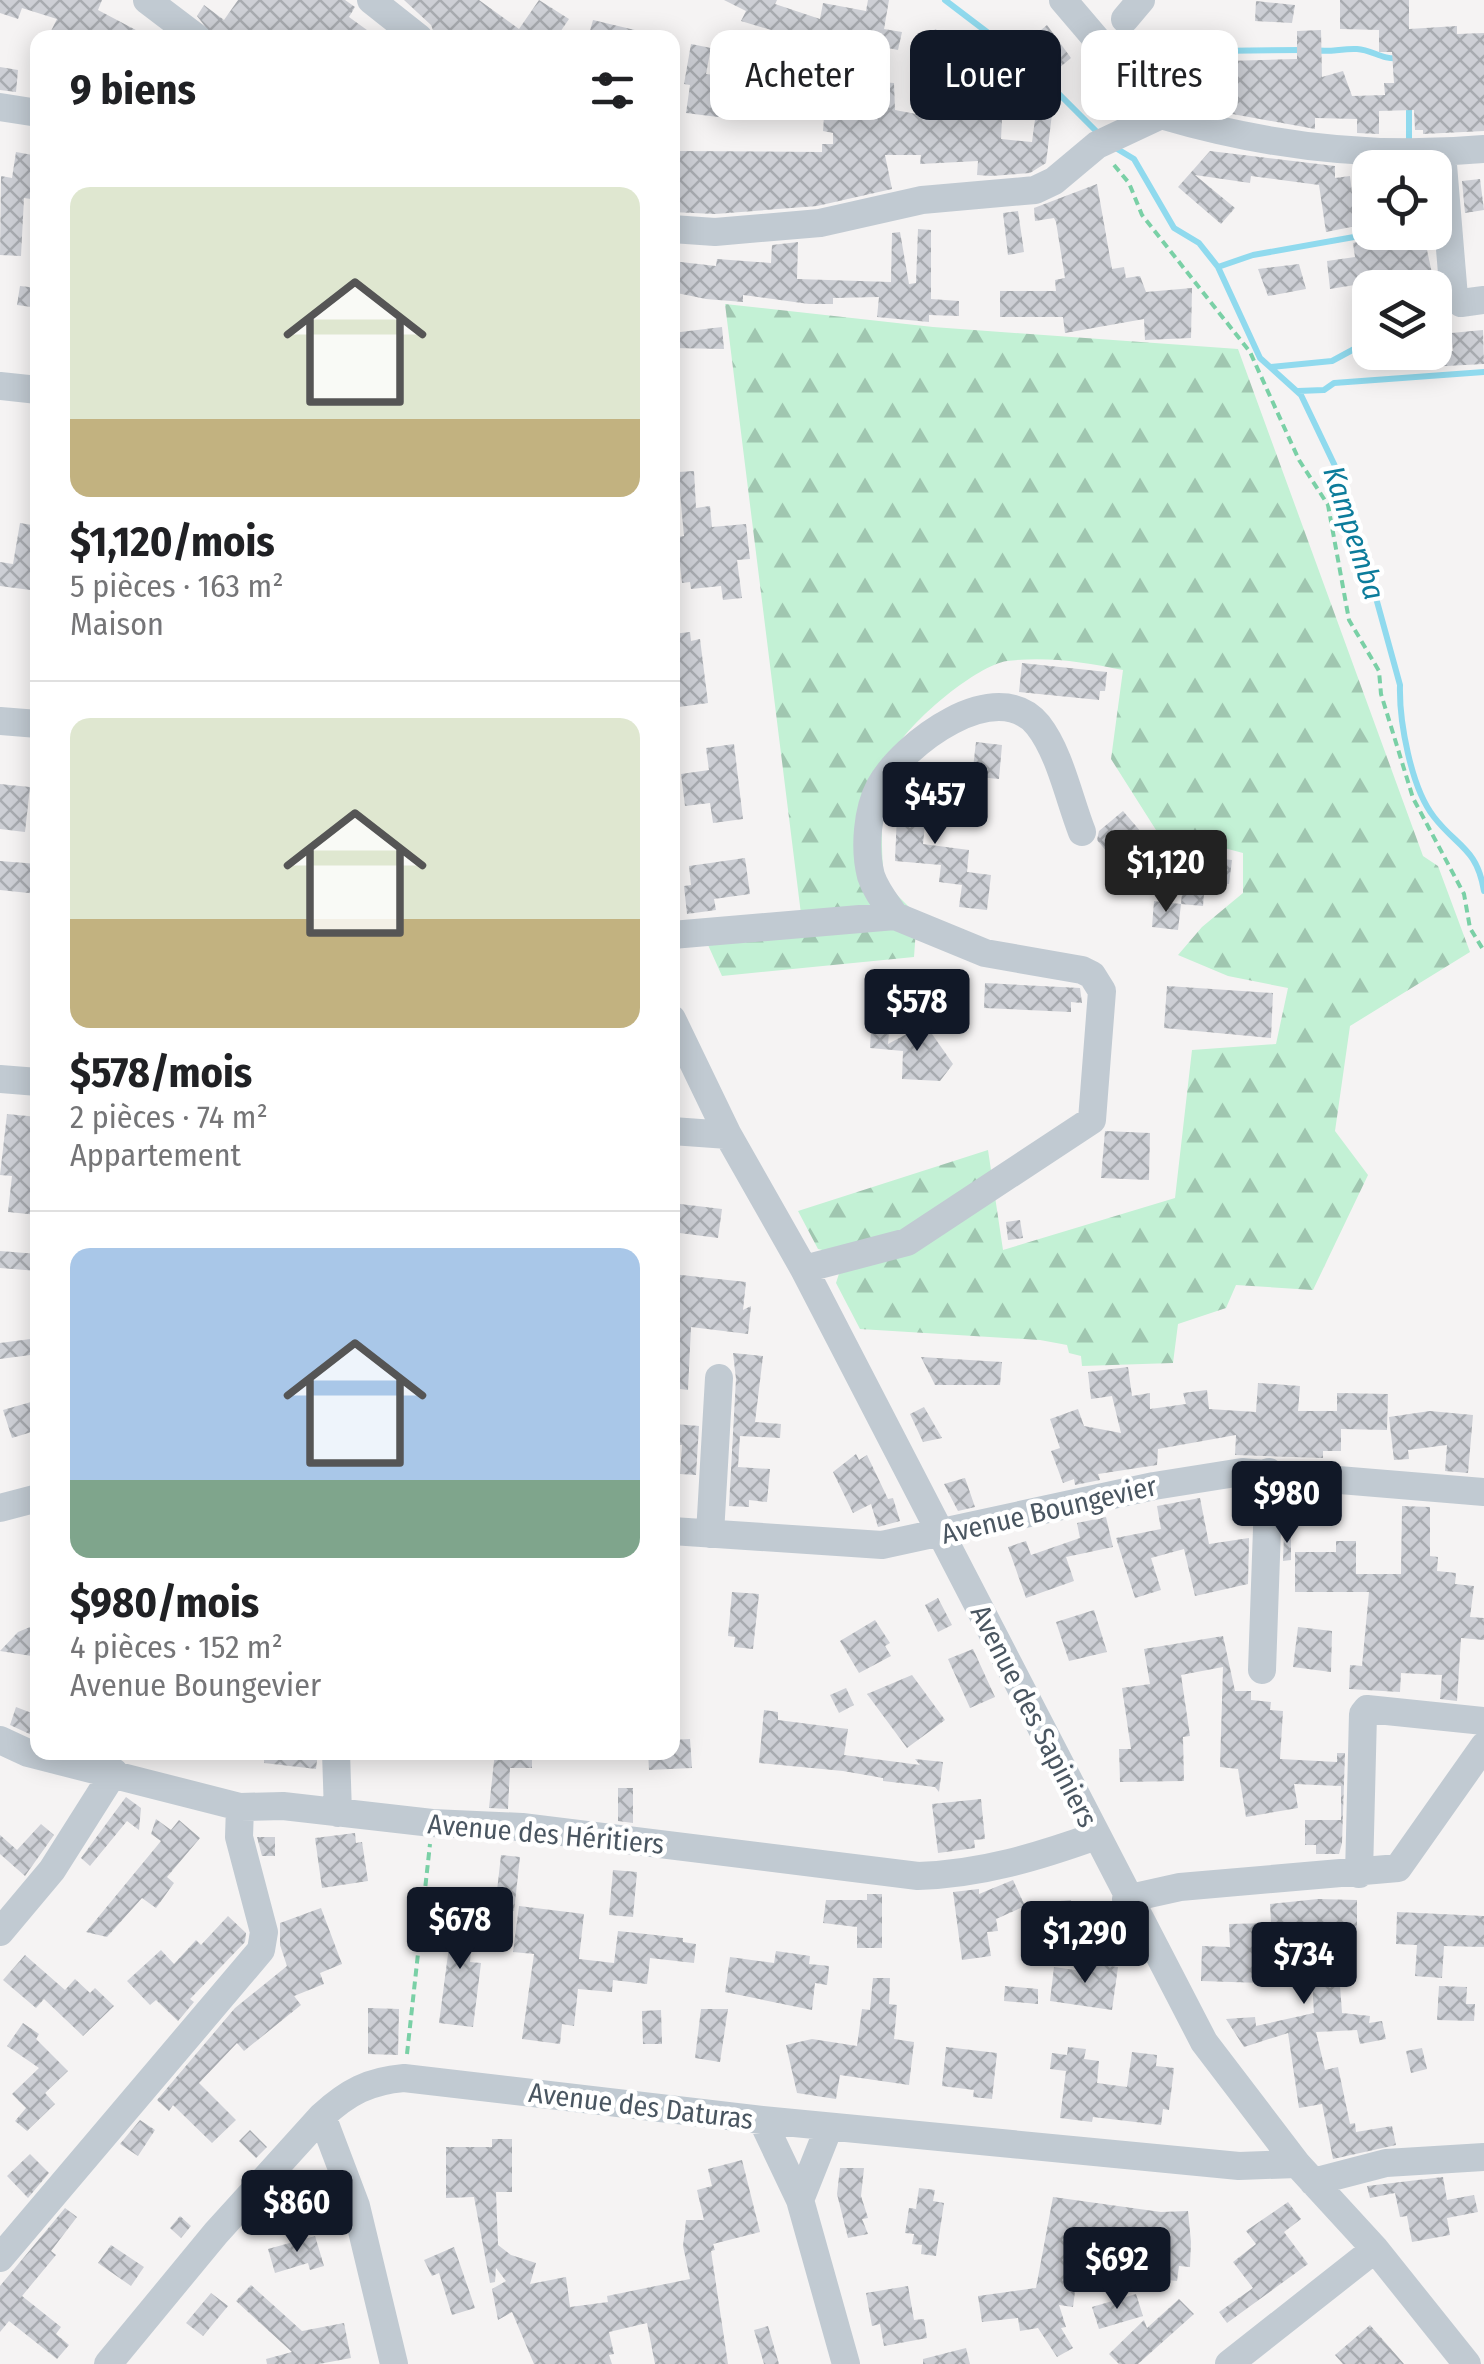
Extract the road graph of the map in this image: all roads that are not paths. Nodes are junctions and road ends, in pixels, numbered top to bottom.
1 (147, 0) edge
2 (371, 0) edge
3 (1063, 0) edge
4 (186, 30) edge
5 (409, 30) edge
6 (1089, 30) edge
7 (0, 107) edge
8 (30, 113) edge
9 (1148, 120) edge
10 (1184, 120) edge
11 (1484, 149) edge
12 (1358, 150) edge
13 (1452, 152) edge
14 (680, 230) edge
15 (1450, 250) edge
16 (1484, 300) edge
17 (0, 386) edge
18 (30, 389) edge
19 (0, 722) edge
20 (30, 724) edge
21 (1082, 832) dead end
22 (895, 916) junction
23 (680, 935) edge
24 (680, 1036) edge
25 (0, 1080) edge
26 (30, 1082) edge
27 (680, 1132) edge
28 (728, 1135) junction
29 (804, 1269) junction
30 (720, 1378) dead end
31 (1270, 1472) junction
32 (1484, 1492) edge
33 (30, 1500) edge
34 (0, 1508) edge
35 (680, 1532) edge
36 (710, 1534) junction
37 (942, 1535) junction
38 (1262, 1670) dead end
39 (1484, 1721) edge
40 (0, 1740) edge
41 (1484, 1746) edge
42 (30, 1753) edge
43 (60, 1760) edge
44 (336, 1760) edge
45 (114, 1772) junction
46 (240, 1806) junction
47 (338, 1812) junction
48 (1096, 1836) junction
49 (1360, 1874) junction
50 (1126, 1899) junction
51 (0, 1932) edge
52 (322, 2116) junction
53 (762, 2120) junction
54 (829, 2127) junction
55 (1484, 2157) edge
56 (1305, 2173) junction
57 (800, 2200) junction
58 (1375, 2249) junction
59 (0, 2258) edge
60 (108, 2364) edge
61 (394, 2364) edge
62 (846, 2364) edge
63 (1230, 2364) edge
64 (1468, 2364) edge

1 - 4 street
2 - 5 street
3 - 6 street
7 - 8 street
9 - 14 street
10 - 12 street
11 - 13 street
15 - 16 street
17 - 18 street
19 - 20 street
21 - 22 street
22 - 23 street
22 - 29 street
24 - 28 street, Avenue des Sapiniers
25 - 26 street
27 - 28 street
28 - 29 street, Avenue des Sapiniers
29 - 37 street, Avenue des Sapiniers
30 - 36 street
31 - 32 street, Avenue Boungevier
31 - 37 street, Avenue Boungevier
31 - 38 street
33 - 34 street
35 - 36 street, Avenue Boungevier
36 - 37 street, Avenue Boungevier
37 - 48 street, Avenue des Sapiniers
39 - 49 street
40 - 42 street, Avenue des Héritiers
41 - 49 street
43 - 45 street, Avenue des Héritiers
44 - 47 street
45 - 46 street, Avenue des Héritiers
45 - 51 street
46 - 47 street, Avenue des Héritiers
46 - 59 street
47 - 48 street, Avenue des Héritiers
48 - 50 street, Avenue des Sapiniers
49 - 50 street
50 - 56 street, Avenue des Sapiniers
52 - 53 street, Avenue des Daturas
52 - 60 street, Avenue des Daturas
52 - 61 street
53 - 54 street, Avenue des Daturas
53 - 57 street
54 - 56 street, Avenue des Daturas
54 - 57 street
55 - 56 street, Avenue des Daturas
56 - 58 street, Avenue des Sapiniers
57 - 62 street
58 - 63 street
58 - 64 street, Avenue des Sapiniers

